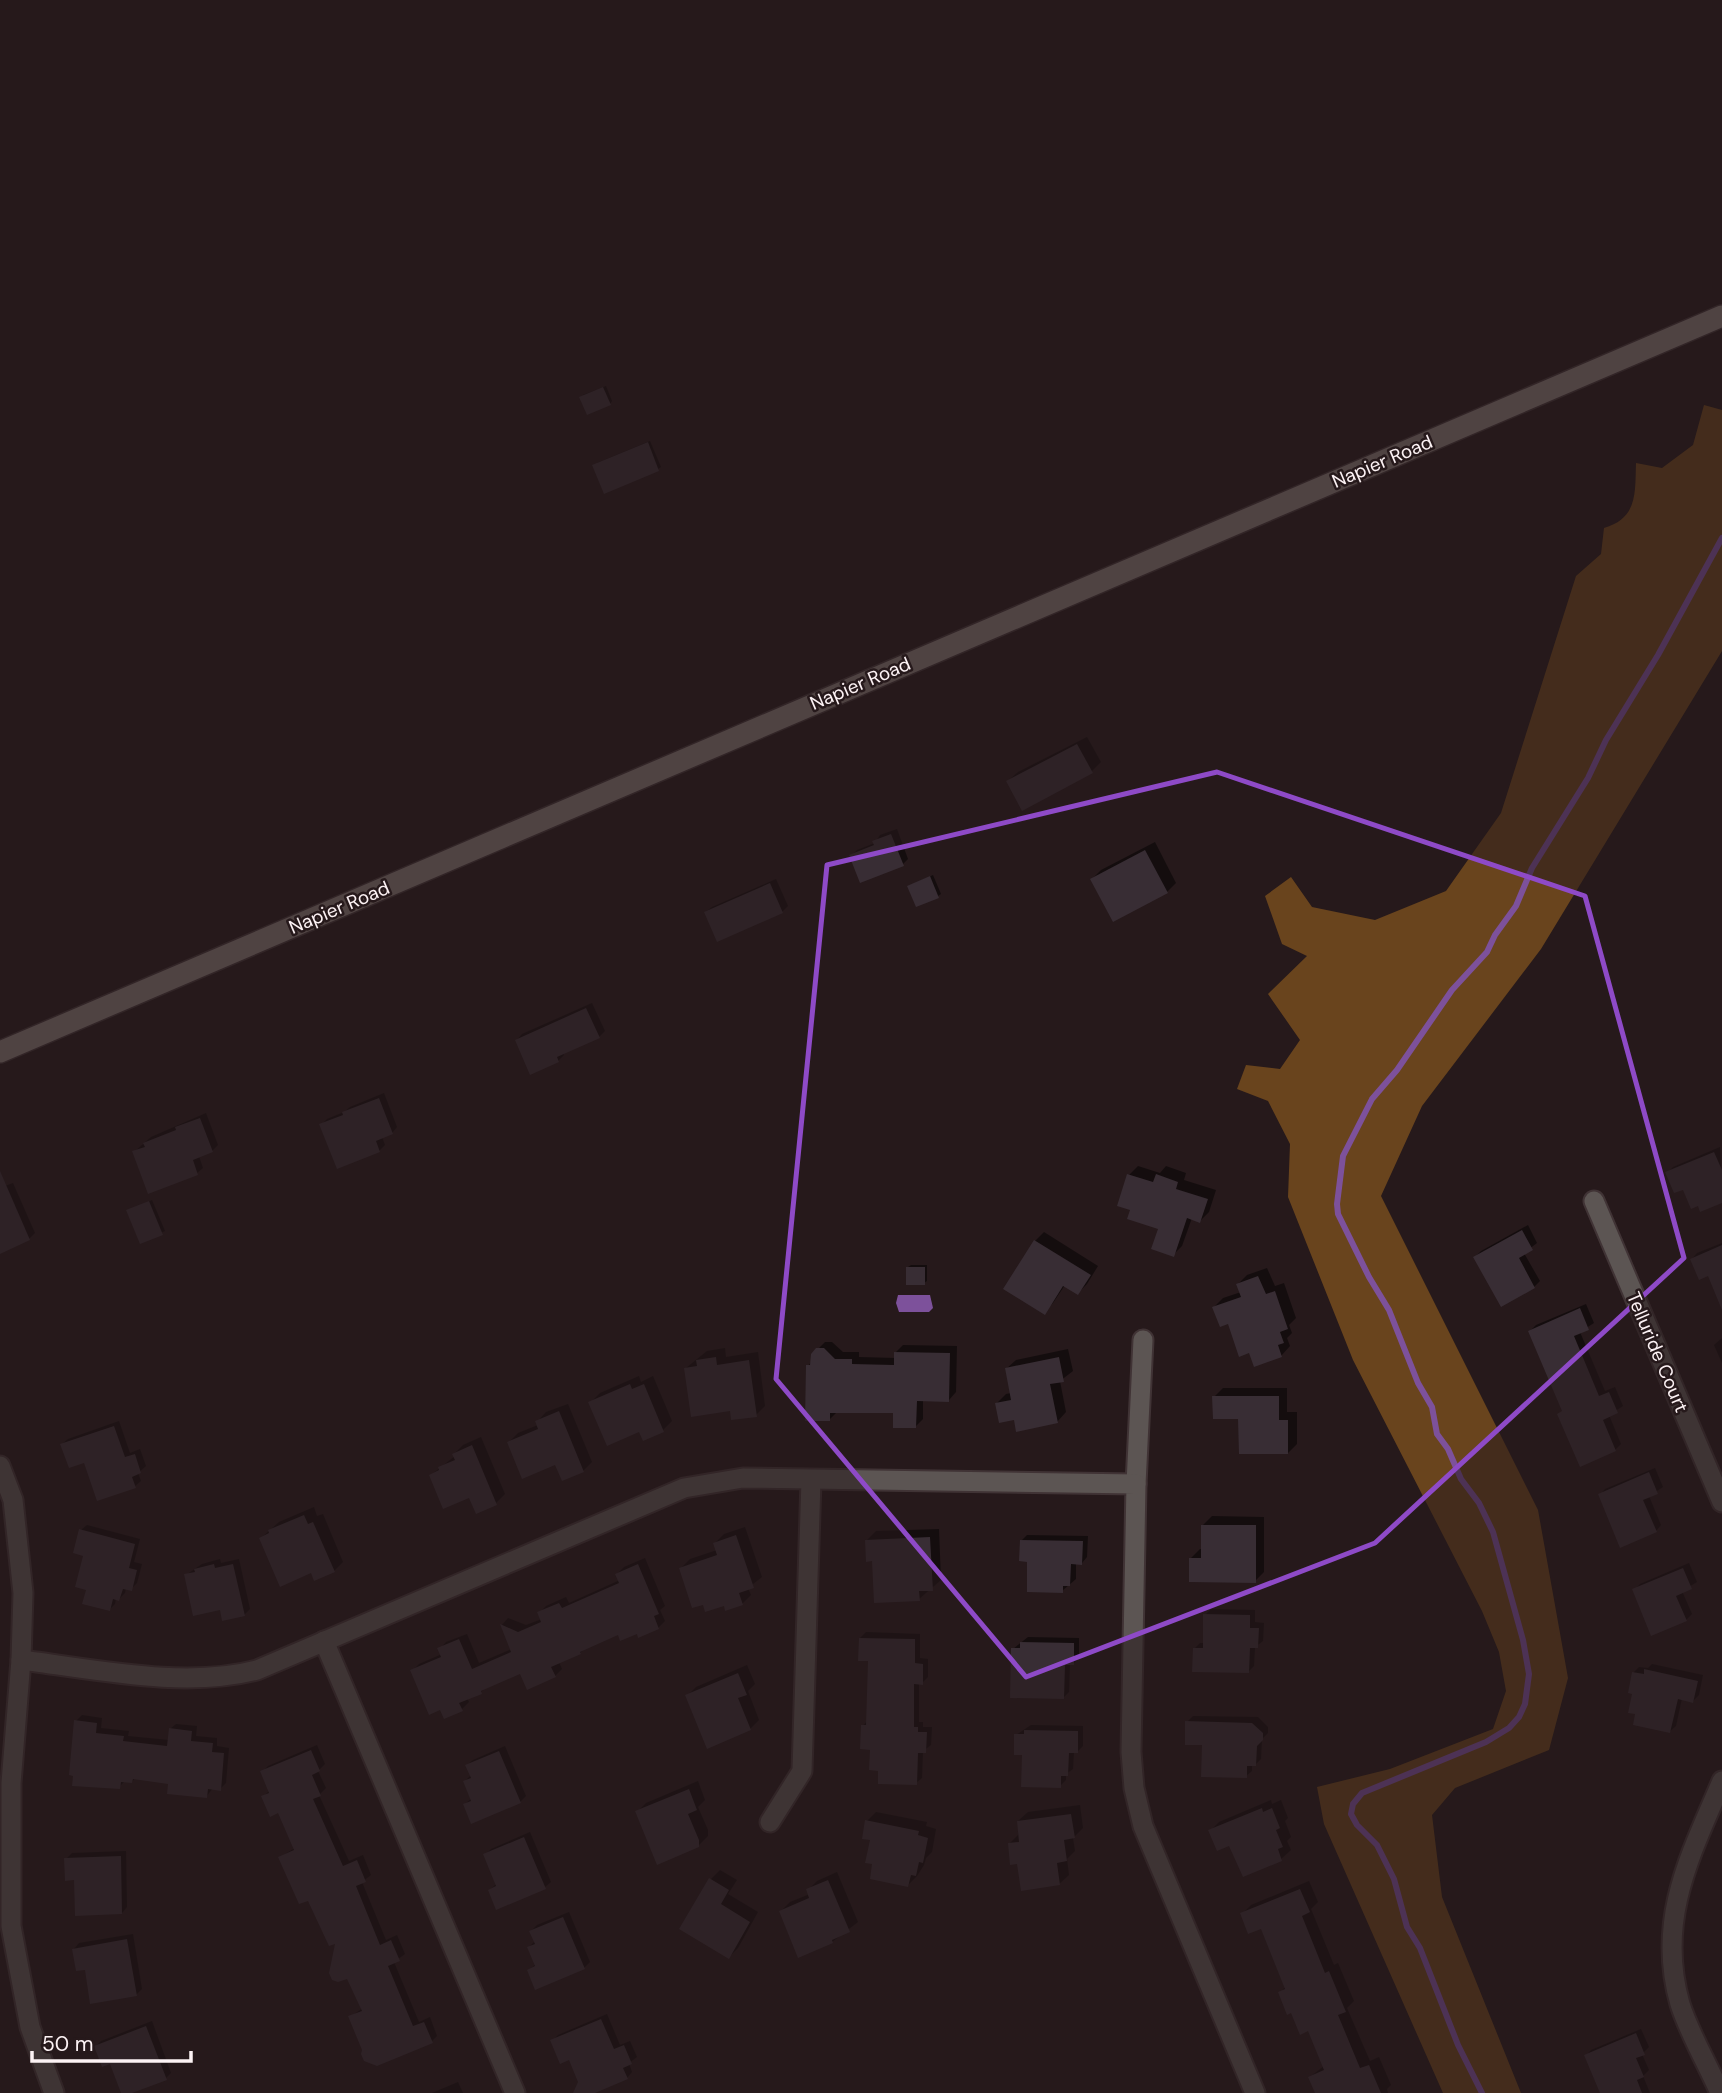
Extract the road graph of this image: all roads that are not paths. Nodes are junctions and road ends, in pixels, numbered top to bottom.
1 (1722, 316) edge
2 (0, 1052) edge
3 (1594, 1201) dead end
4 (1143, 1340) dead end
5 (0, 1465) edge
6 (811, 1480) junction
7 (1136, 1484) junction
8 (1722, 1502) edge
9 (324, 1641) junction
10 (21, 1660) junction
11 (1722, 1781) edge
12 (769, 1822) dead end
13 (54, 2093) edge
14 (515, 2093) edge
15 (1255, 2093) edge
16 (1720, 2093) edge

1 - 2 street, Napier Road
3 - 8 street, Telluride Court
4 - 7 street
5 - 10 street
6 - 7 street
6 - 9 street
6 - 12 street
7 - 15 street
9 - 10 street
9 - 14 street
10 - 13 street
11 - 16 street

